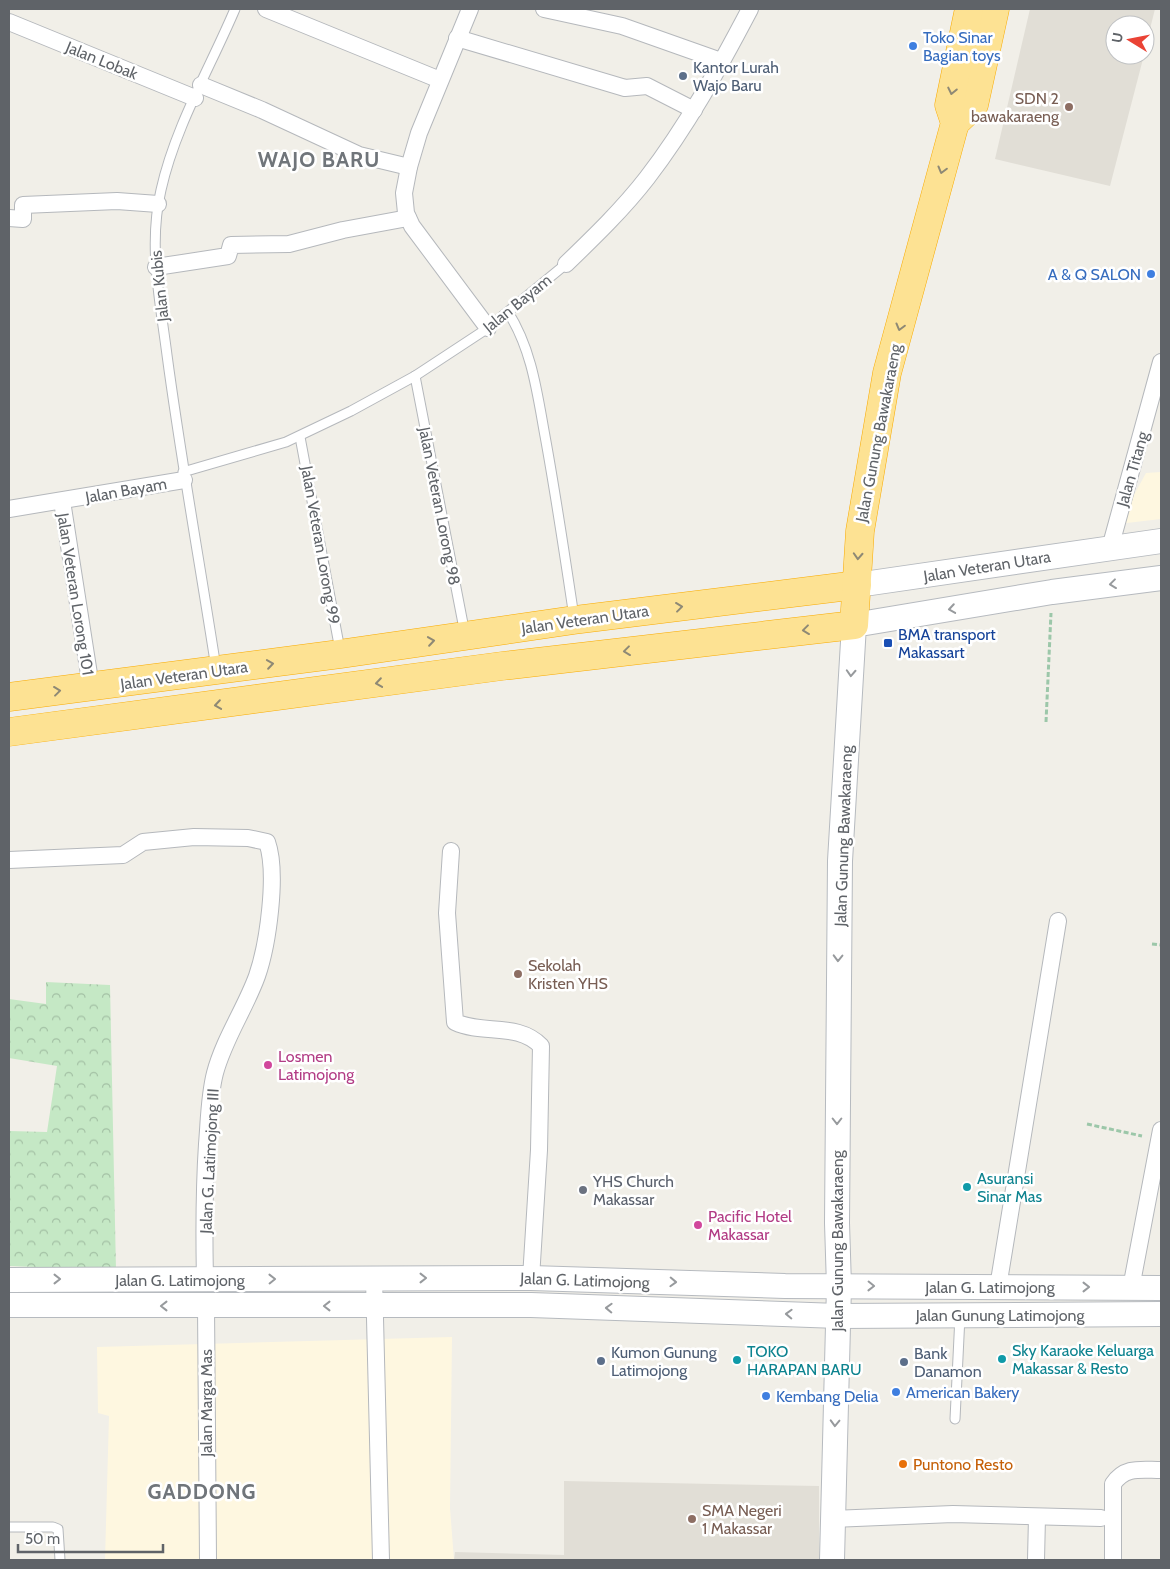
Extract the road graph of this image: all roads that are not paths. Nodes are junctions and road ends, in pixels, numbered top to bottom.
1 (236, 9) edge
2 (266, 9) edge
3 (470, 9) edge
4 (544, 9) edge
5 (750, 9) edge
6 (969, 9) edge
7 (995, 9) edge
8 (9, 22) edge
9 (457, 38) junction
10 (722, 61) junction
11 (440, 80) junction
12 (198, 92) junction
13 (694, 110) junction
14 (954, 123) junction
15 (409, 167) junction
16 (158, 204) junction
17 (9, 218) edge
18 (408, 218) junction
19 (566, 264) joint
20 (156, 267) junction
21 (508, 312) junction
22 (488, 328) junction
23 (1161, 362) edge
24 (415, 376) junction
25 (300, 437) junction
26 (184, 476) junction
27 (62, 501) junction
28 (9, 509) edge
29 (1161, 541) edge
30 (1110, 548) junction
31 (1161, 578) edge
32 (856, 585) junction
33 (574, 620) junction
34 (854, 625) junction
35 (496, 632) junction
36 (466, 636) junction
37 (340, 654) junction
38 (502, 666) junction
39 (217, 671) junction
40 (143, 681) junction
41 (91, 687) junction
42 (9, 697) edge
43 (146, 715) junction
44 (9, 732) edge
45 (451, 852) dead end
46 (9, 860) edge
47 (1058, 921) dead end
48 (1160, 1135) edge
49 (374, 1278) junction
50 (531, 1278) junction
51 (9, 1280) edge
52 (205, 1280) junction
53 (839, 1286) junction
54 (998, 1287) junction
55 (1131, 1288) junction
56 (1161, 1288) edge
57 (9, 1305) edge
58 (206, 1306) junction
59 (376, 1306) junction
60 (1161, 1314) edge
61 (838, 1316) junction
62 (960, 1316) junction
63 (955, 1419) dead end
64 (1161, 1470) edge
65 (1037, 1516) junction
66 (1101, 1518) dead end
67 (832, 1519) junction
68 (9, 1527) edge
69 (60, 1560) edge
70 (208, 1560) edge
71 (381, 1560) edge
72 (832, 1560) edge
73 (1036, 1560) edge
74 (1113, 1560) edge

1 - 12 lane, Jalan Kubis
2 - 11 street
3 - 9 street
4 - 10 street
5 - 10 street, Jalan Bayam
6 -> 14 highway, Jalan Gunung Bawakaraeng
7 - 14 highway
8 - 12 street, Jalan Lobak
9 - 11 street
9 - 13 street
10 - 13 street, Jalan Bayam
11 - 15 street
12 - 15 street, Jalan Lobak
12 - 16 lane, Jalan Kubis
13 - 19 street, Jalan Bayam
14 -> 32 highway, Jalan Gunung Bawakaraeng
15 - 18 street
16 - 17 street
16 - 20 lane, Jalan Kubis
18 - 20 street
18 - 22 street
19 - 21 lane, Jalan Bayam
20 - 26 lane, Jalan Kubis
21 - 22 lane, Jalan Bayam
21 - 33 lane
22 - 24 lane, Jalan Bayam
23 - 30 street, Jalan Titang
24 - 25 lane, Jalan Bayam
24 - 36 lane, Jalan Veteran Lorong 98
25 - 26 lane, Jalan Bayam
25 - 37 lane, Jalan Veteran Lorong 99
26 - 27 street, Jalan Bayam
26 - 39 lane, Jalan Kubis
27 - 28 street, Jalan Bayam
27 - 41 street, Jalan Veteran Lorong 101
29 - 30 main road, Jalan Veteran Utara
30 - 32 main road, Jalan Veteran Utara
31 -> 34 main road, Jalan Veteran Utara
33 -> 32 highway, Jalan Veteran Utara
32 - 34 highway, Jalan Gunung Bawakaraeng
33 - 35 highway, Jalan Veteran Utara
34 -> 38 highway, Jalan Veteran Utara
34 -> 53 main road, Jalan Gunung Bawakaraeng
35 - 36 highway, Jalan Veteran Utara
35 - 38 highway
37 -> 36 highway, Jalan Veteran Utara
39 -> 37 highway, Jalan Veteran Utara
38 -> 43 highway, Jalan Veteran Utara
39 - 40 highway, Jalan Veteran Utara
40 - 41 highway, Jalan Veteran Utara
40 - 43 highway
42 -> 41 highway, Jalan Veteran Utara
43 - 44 highway, Jalan Veteran Utara
45 - 50 street
46 - 52 street, Jalan G. Latimojong III
47 - 54 street
48 - 55 street
49 -> 50 main road, Jalan G. Latimojong
52 -> 49 main road, Jalan G. Latimojong
49 - 59 street
50 -> 53 main road, Jalan G. Latimojong
51 -> 52 main road, Jalan G. Latimojong
52 - 58 main road
53 -> 54 main road, Jalan G. Latimojong
53 - 61 main road, Jalan Gunung Bawakaraeng
54 -> 55 main road, Jalan G. Latimojong
55 - 56 main road, Jalan G. Latimojong
58 -> 57 main road, Jalan G. Latimojong
59 -> 58 main road, Jalan G. Latimojong
58 - 70 street, Jalan Marga Mas
61 -> 59 main road, Jalan G. Latimojong
59 - 71 street
60 - 62 main road, Jalan Gunung Latimojong
61 - 62 main road, Jalan Gunung Latimojong
61 -> 67 main road, Jalan Gunung Bawakaraeng
62 - 63 lane
64 - 74 street
65 - 66 street
65 - 67 street
65 - 73 street
67 - 72 main road, Jalan Gunung Bawakaraeng
68 - 69 lane

